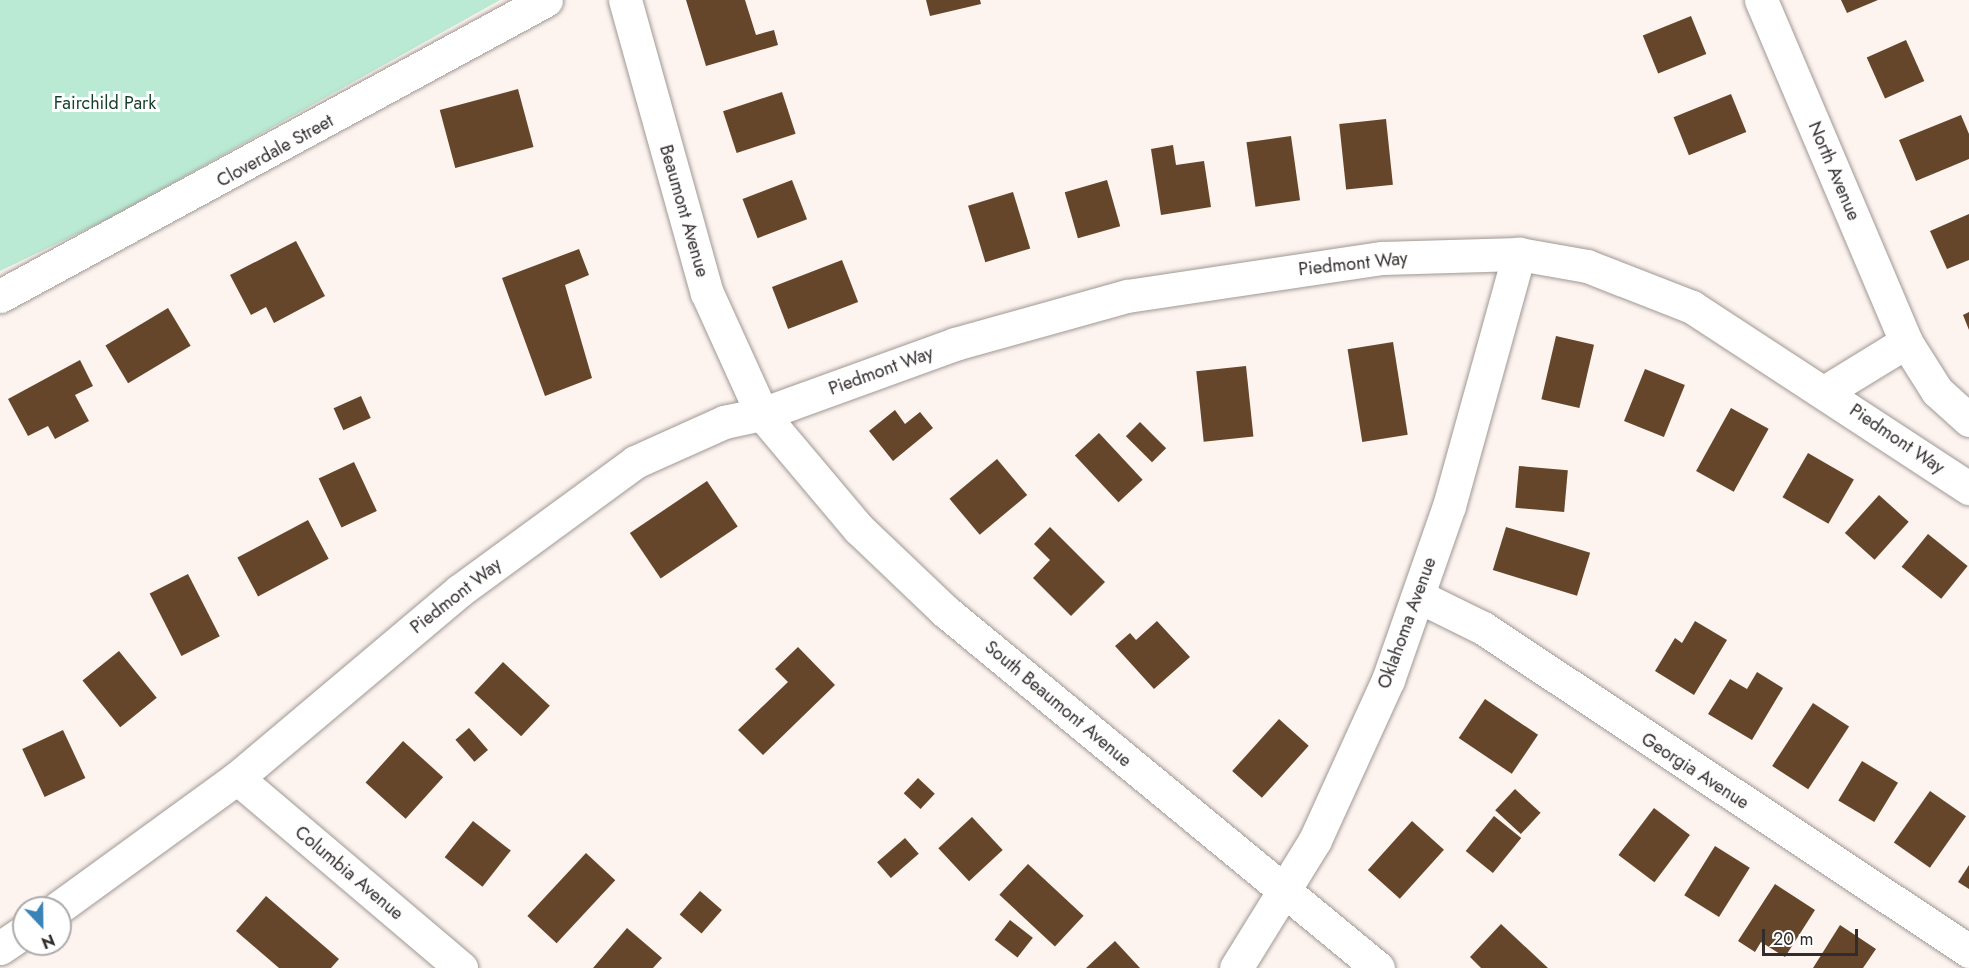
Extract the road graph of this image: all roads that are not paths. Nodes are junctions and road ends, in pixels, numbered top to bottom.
1 (546, 0) edge
2 (625, 0) edge
3 (1761, 0) edge
4 (1519, 254) junction
5 (0, 296) edge
6 (1906, 342) junction
7 (1826, 391) junction
8 (762, 414) junction
9 (1969, 420) edge
10 (1969, 488) edge
11 (1418, 596) junction
12 (237, 778) junction
13 (1286, 892) junction
14 (72, 898) edge
15 (1969, 951) edge
16 (0, 956) edge
17 (8, 968) edge
18 (461, 968) edge
19 (1236, 968) edge
20 (1378, 968) edge

1 - 5 street, Cloverdale Street
2 - 8 street, Beaumont Avenue
3 - 6 street, North Avenue
4 - 7 street, Piedmont Way
4 - 8 street, Piedmont Way
4 - 11 street, Oklahoma Avenue
6 - 7 street, Piedmont Way
6 - 9 street
7 - 10 street, Piedmont Way
8 - 12 street, Piedmont Way
8 - 13 street, South Beaumont Avenue
11 - 13 street, Oklahoma Avenue
11 - 15 street, Georgia Avenue
12 - 14 street, Piedmont Way
12 - 18 street, Columbia Avenue
13 - 19 street, Oklahoma Avenue
13 - 20 street, South Beaumont Avenue
16 - 17 street

